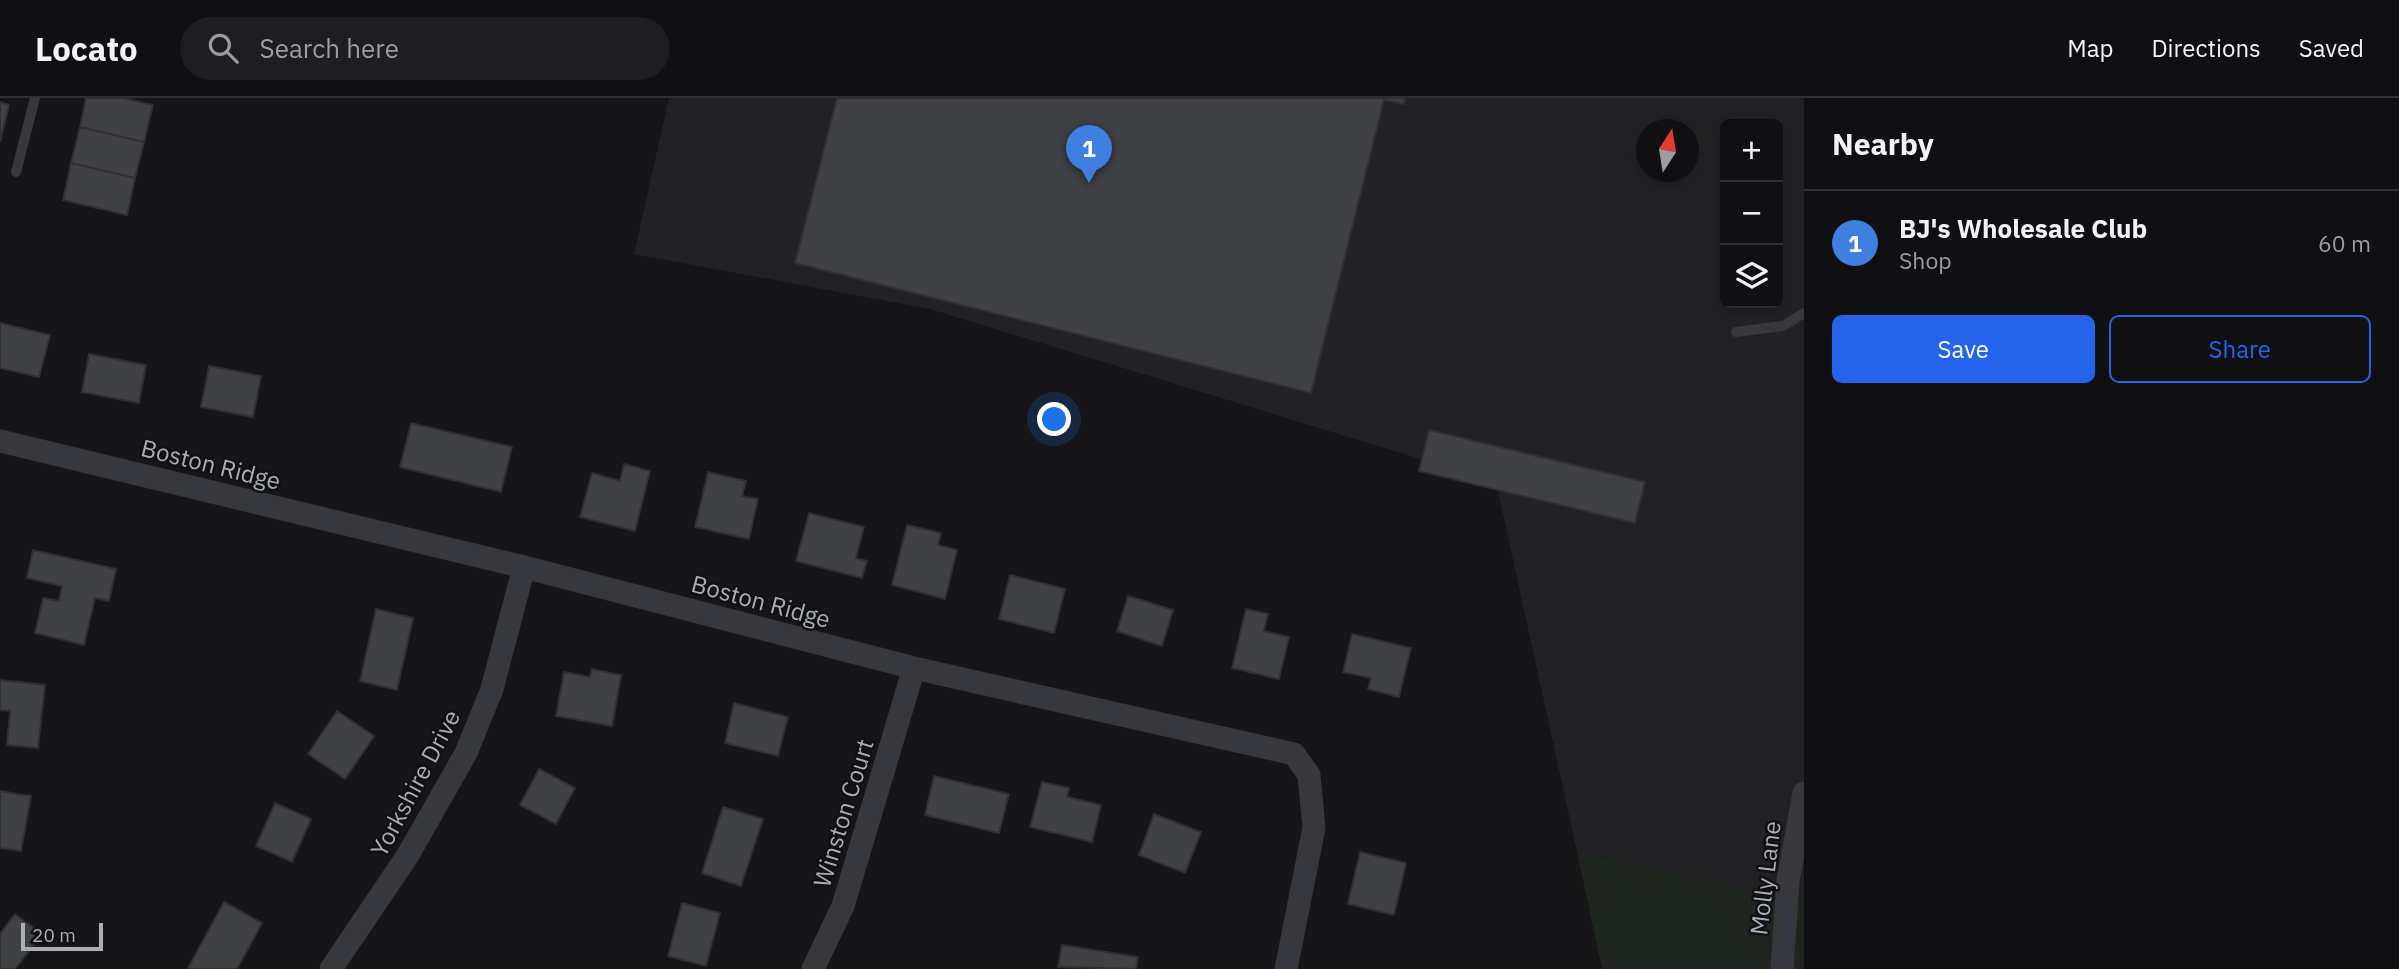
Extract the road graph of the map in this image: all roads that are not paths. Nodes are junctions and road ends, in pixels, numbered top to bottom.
1 (35, 98) edge
2 (16, 172) dead end
3 (1804, 313) edge
4 (1736, 332) dead end
5 (2, 445) edge
6 (524, 567) junction
7 (914, 668) junction
8 (1804, 793) edge
9 (1797, 870) edge
10 (331, 969) edge
11 (813, 969) edge
12 (1286, 969) edge
13 (1782, 969) edge

1 - 2 lane
3 - 4 lane
5 - 6 street, Boston Ridge
6 - 7 street, Boston Ridge
6 - 10 street, Yorkshire Drive
7 - 11 street, Winston Court
7 - 12 street, Boston Ridge
8 - 9 street, Molly Lane
9 - 13 street, Molly Lane

